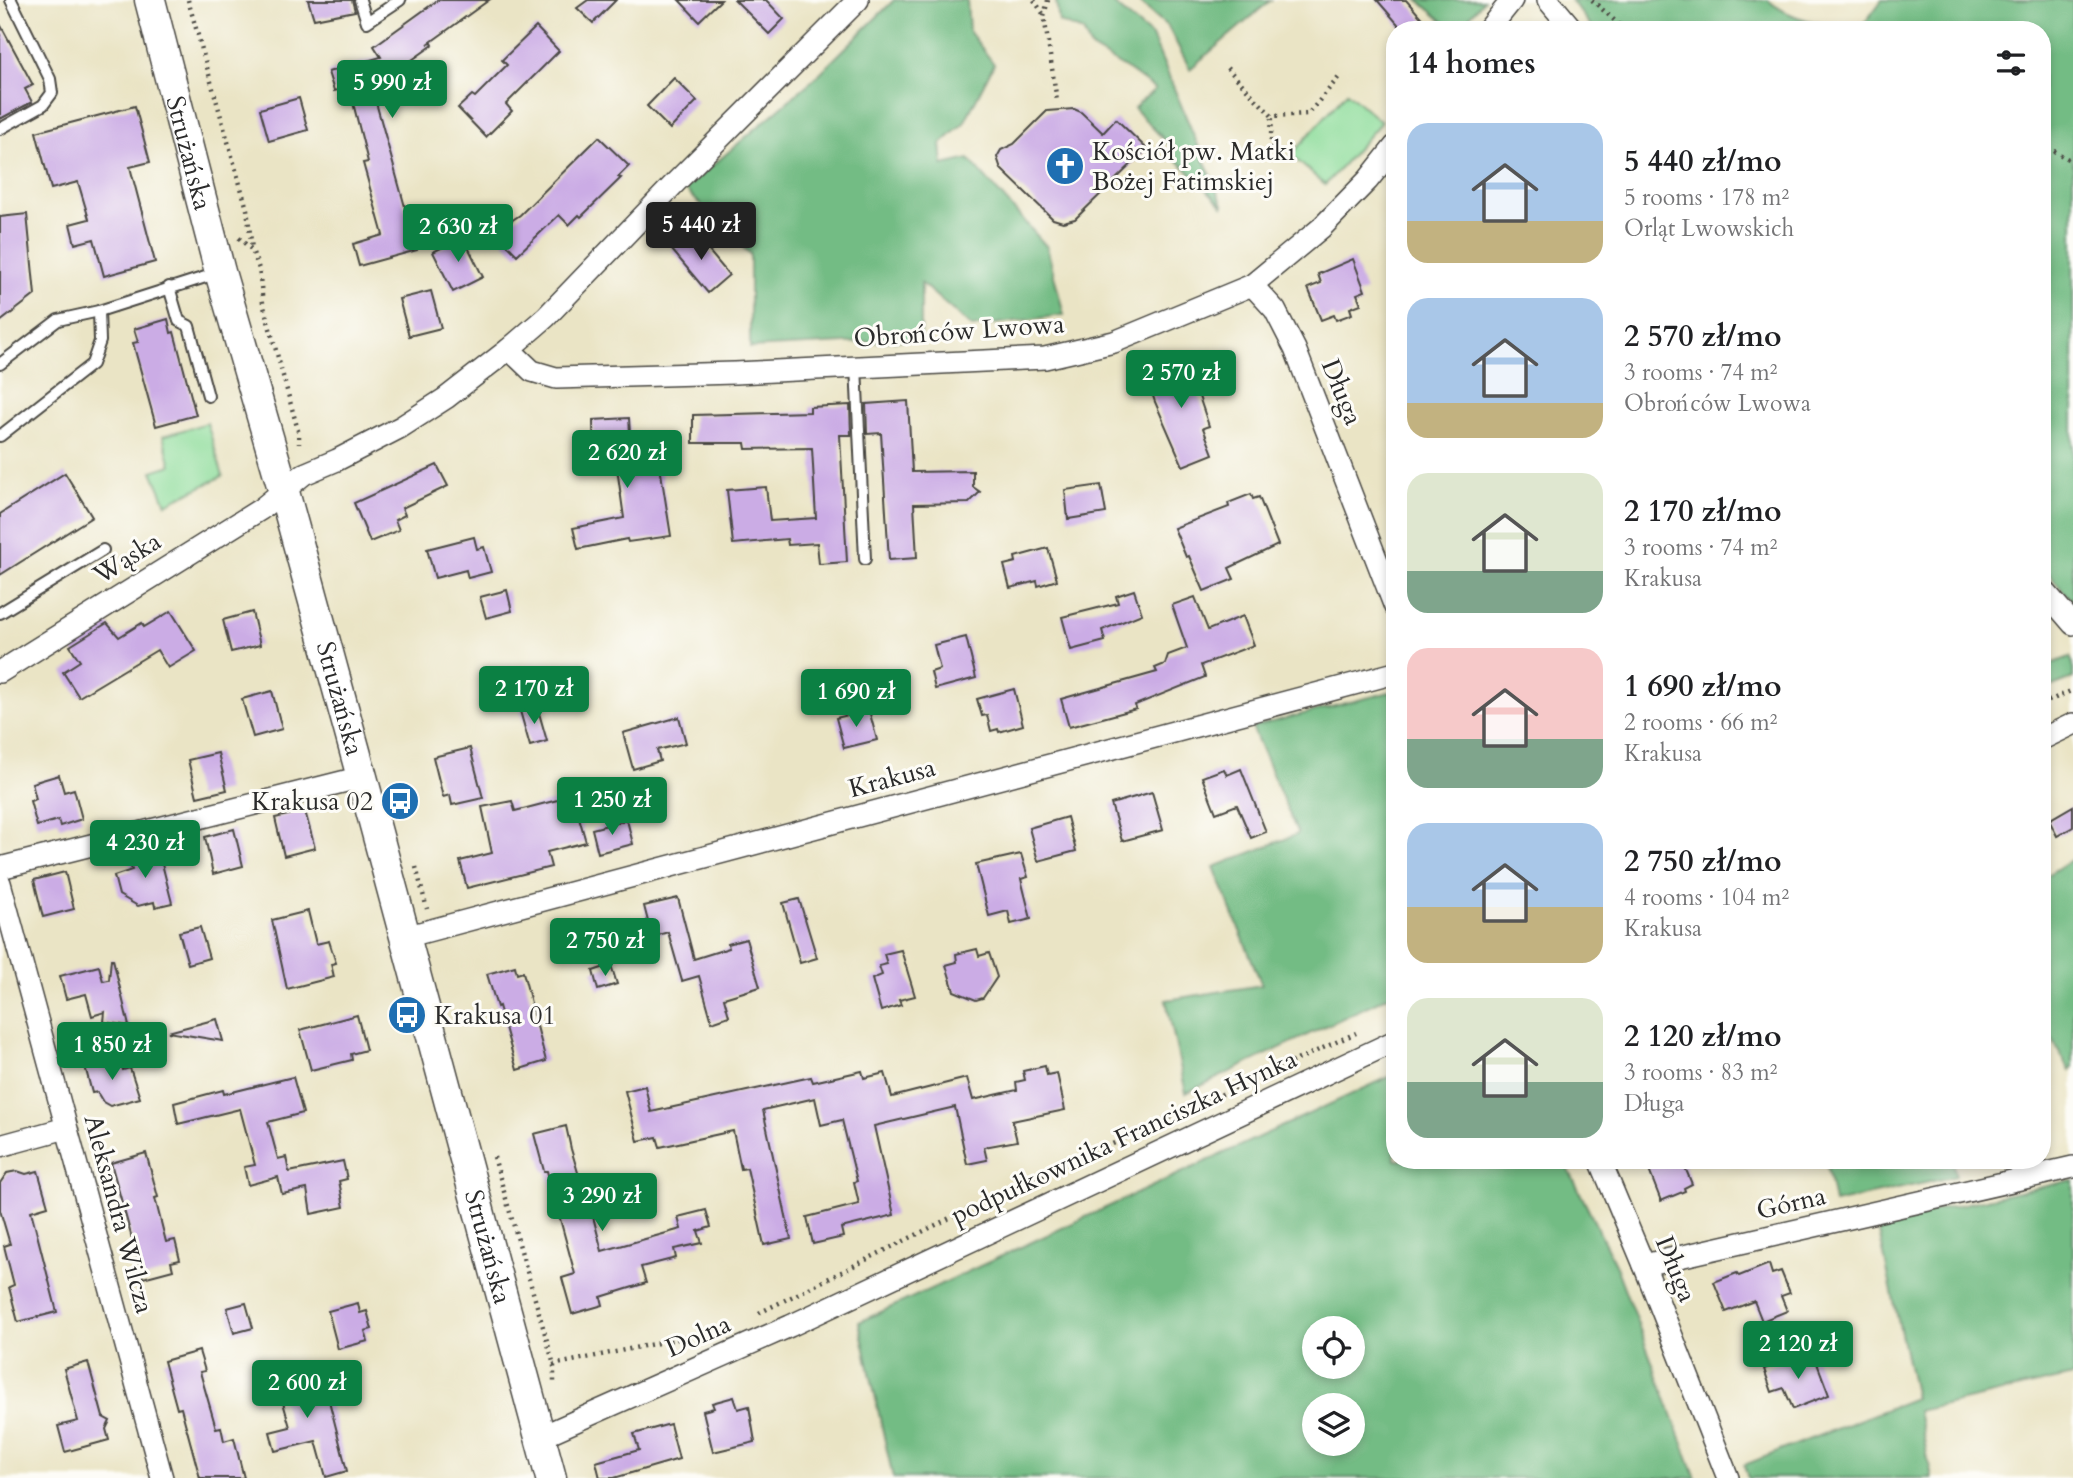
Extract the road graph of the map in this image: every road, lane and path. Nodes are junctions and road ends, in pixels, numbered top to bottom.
1 (11, 0) edge
2 (149, 0) edge
3 (188, 0) edge
4 (360, 0) edge
5 (400, 0) edge
6 (858, 0) edge
7 (1034, 0) edge
8 (1048, 0) edge
9 (1512, 0) edge
10 (1548, 0) edge
11 (1592, 0) edge
12 (1044, 16) junction
13 (1495, 21) edge
14 (1566, 21) edge
15 (1615, 21) edge
16 (1227, 68) dead end
17 (1339, 77) dead end
18 (1057, 101) dead end
19 (1272, 116) junction
20 (0, 129) edge
21 (2051, 149) edge
22 (1270, 155) dead end
23 (1386, 157) edge
24 (2073, 162) edge
25 (252, 250) dead end
26 (220, 272) junction
27 (1252, 285) junction
28 (169, 287) junction
29 (99, 311) junction
30 (509, 349) junction
31 (0, 364) edge
32 (856, 366) junction
33 (208, 396) dead end
34 (0, 436) edge
35 (284, 492) junction
36 (103, 550) dead end
37 (865, 559) dead end
38 (1386, 584) edge
39 (2051, 599) edge
40 (0, 612) edge
41 (2073, 624) edge
42 (0, 672) edge
43 (1386, 675) edge
44 (2073, 690) edge
45 (2051, 700) edge
46 (2073, 724) edge
47 (2051, 735) edge
48 (362, 777) junction
49 (0, 868) edge
50 (0, 883) edge
51 (405, 937) junction
52 (1358, 1031) dead end
53 (1386, 1045) edge
54 (66, 1128) junction
55 (0, 1146) edge
56 (2073, 1167) edge
57 (1604, 1169) edge
58 (1644, 1265) junction
59 (878, 1283) joint
60 (753, 1316) dead end
61 (728, 1328) dead end
62 (522, 1374) junction
63 (540, 1437) junction
64 (162, 1478) edge
65 (551, 1478) edge
66 (1728, 1478) edge

1 - 20 lane
2 - 26 main road, Strużańska
3 - 25 path
4 - 5 lane
6 - 30 street, Wąska
7 - 12 path
8 - 12 path
9 - 13 street
10 - 14 street
11 - 15 path
12 - 18 path
16 - 19 path
17 - 19 path
19 - 22 path
21 - 24 path
23 - 27 street, Obrońców Lwowa
26 - 28 lane
26 - 35 main road, Strużańska
27 - 32 street, Obrońców Lwowa
27 - 38 street, Długa
28 - 29 lane
28 - 33 lane
29 - 31 lane
29 - 34 lane
30 - 32 street, Obrońców Lwowa
30 - 35 street, Wąska
32 - 37 lane
35 - 42 street, Wąska
35 - 48 main road, Strużańska
36 - 40 lane
39 - 41 street
43 - 51 street, Krakusa
44 - 45 path
46 - 47 street
48 - 49 street
48 - 51 main road, Strużańska
50 - 54 street, Aleksandra Wilcza
51 - 62 main road, Strużańska
52 - 60 path
53 - 59 street, podpułkownika Franciszka Hynka
54 - 55 street
54 - 64 street, Aleksandra Wilcza
56 - 58 street, Górna
57 - 58 street, Długa
58 - 66 street, Długa
59 - 63 street, Dolna
61 - 62 path
62 - 63 main road, Strużańska
63 - 65 main road, Strużańska

